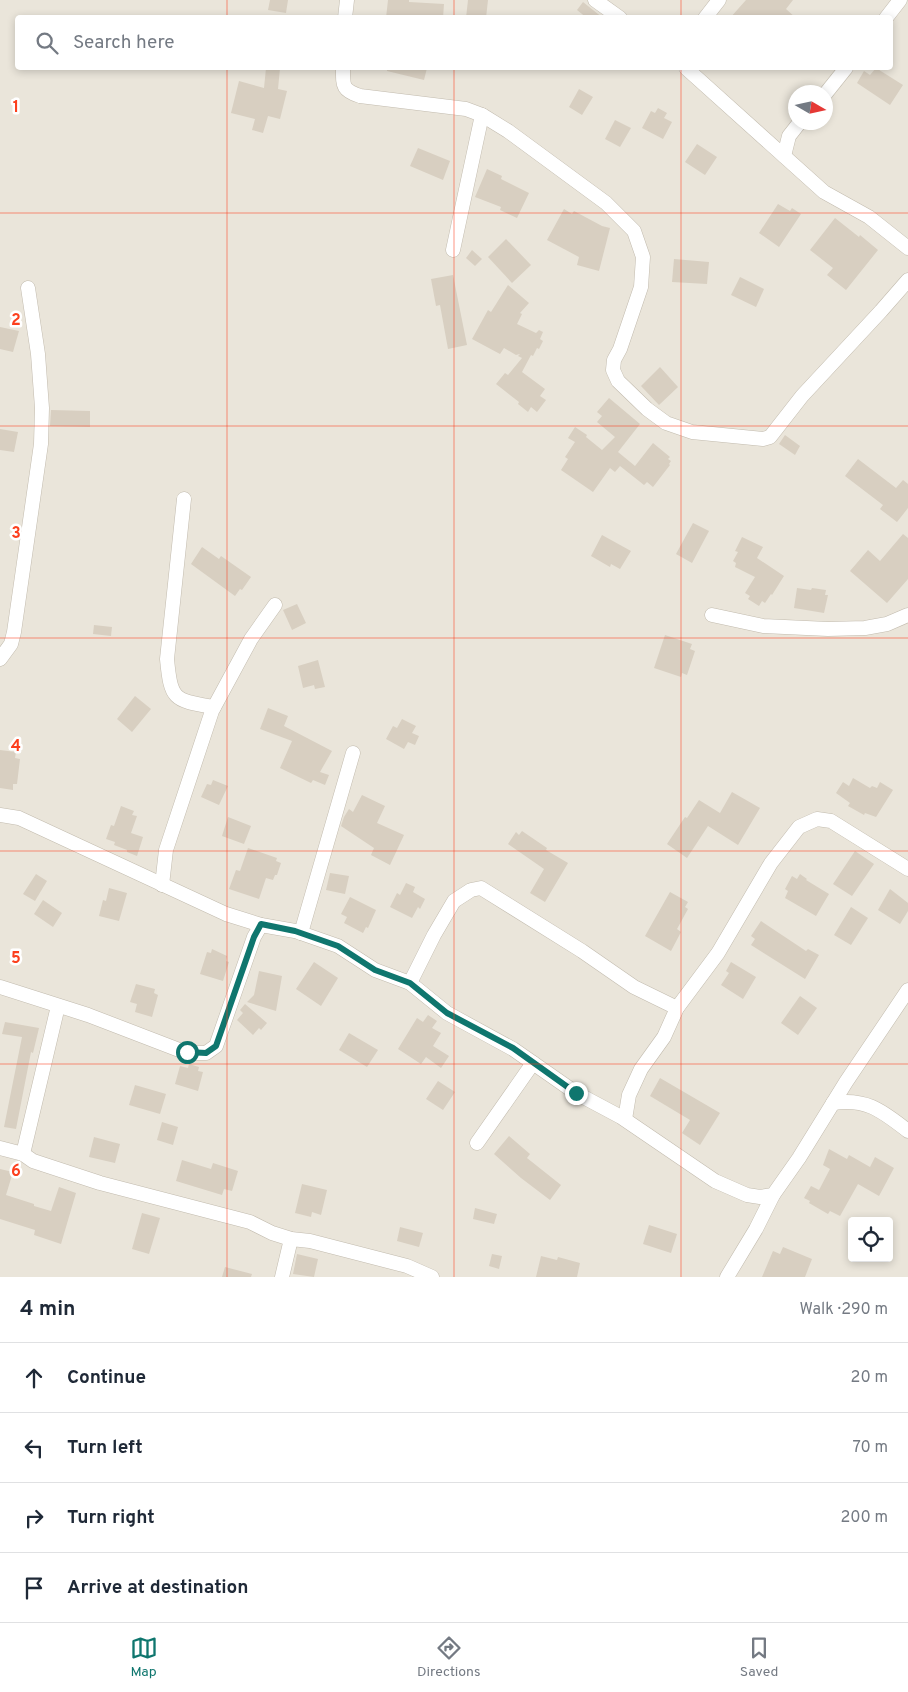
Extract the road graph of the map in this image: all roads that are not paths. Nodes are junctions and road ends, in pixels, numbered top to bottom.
1 (347, 0) edge
2 (595, 0) edge
3 (719, 0) edge
4 (900, 0) edge
5 (345, 15) edge
6 (616, 15) edge
7 (707, 15) edge
8 (888, 15) edge
9 (343, 70) edge
10 (688, 70) edge
11 (844, 70) edge
12 (832, 85) edge
13 (482, 115) junction
14 (794, 130) edge
15 (784, 156) junction
16 (908, 248) edge
17 (453, 250) dead end
18 (908, 280) edge
19 (28, 288) dead end
20 (184, 499) dead end
21 (275, 605) dead end
22 (712, 615) dead end
23 (908, 615) edge
24 (0, 659) edge
25 (214, 707) junction
26 (353, 753) dead end
27 (0, 815) edge
28 (908, 869) edge
29 (162, 885) junction
30 (261, 924) junction
31 (301, 933) junction
32 (410, 983) junction
33 (0, 987) edge
34 (908, 990) edge
35 (58, 1006) junction
36 (677, 1008) junction
37 (533, 1063) junction
38 (833, 1103) junction
39 (625, 1119) junction
40 (908, 1131) edge
41 (477, 1143) dead end
42 (0, 1148) edge
43 (23, 1154) junction
44 (772, 1196) junction
45 (291, 1239) junction
46 (282, 1277) edge
47 (432, 1277) edge
48 (727, 1277) edge

1 - 5 street
2 - 6 street
3 - 7 street
4 - 8 street
9 - 13 street
10 - 15 street
11 - 12 street
13 - 17 street
13 - 18 street
14 - 15 street
15 - 16 street
19 - 24 street
20 - 25 street
21 - 25 street
22 - 23 street
25 - 29 street
26 - 31 street
27 - 29 street
28 - 36 street
29 - 30 street
30 - 31 street
30 - 35 street
31 - 32 street
32 - 36 street
32 - 37 street
33 - 35 street
34 - 38 street
35 - 43 street
36 - 39 street
37 - 39 street
37 - 41 street
38 - 40 street
38 - 44 street
39 - 44 street
42 - 43 street
43 - 45 street
44 - 48 street
45 - 46 street
45 - 47 street

